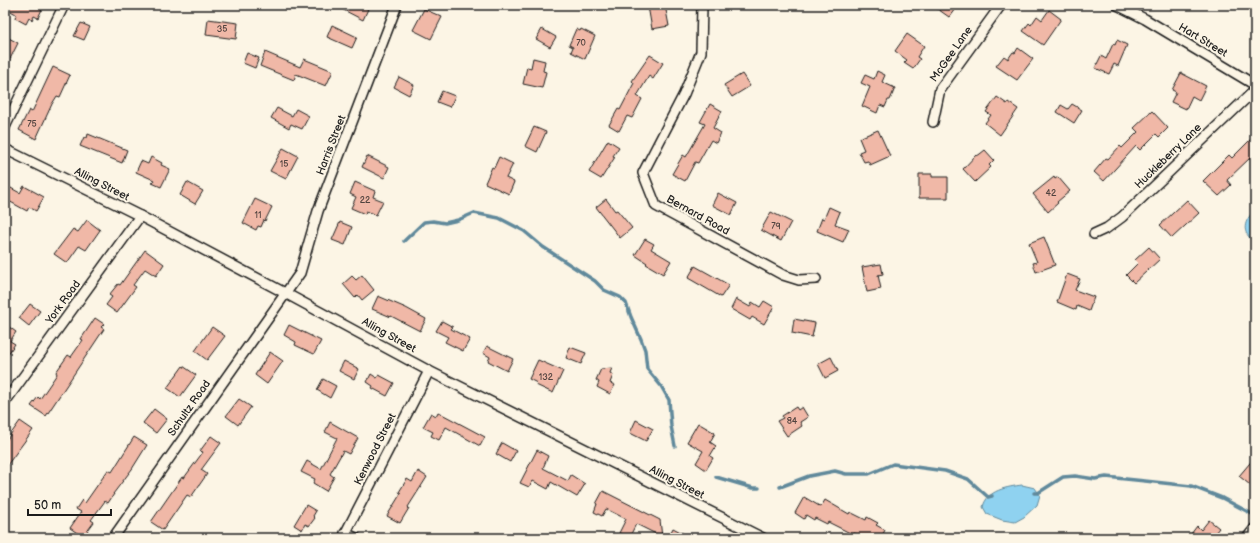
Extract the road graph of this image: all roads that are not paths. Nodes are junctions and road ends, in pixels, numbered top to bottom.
1 (64, 5) edge
2 (397, 5) edge
3 (702, 5) edge
4 (1001, 5) edge
5 (1117, 5) edge
6 (1255, 85) edge
7 (1255, 90) edge
8 (933, 122) dead end
9 (5, 126) edge
10 (5, 149) edge
11 (140, 216) junction
12 (1094, 234) dead end
13 (816, 279) dead end
14 (285, 293) junction
15 (429, 371) junction
16 (5, 402) edge
17 (1255, 528) edge
18 (344, 535) edge
19 (113, 538) edge
20 (356, 538) edge
21 (763, 538) edge
22 (1247, 538) edge

1 - 9 street
2 - 14 street, Harris Street
3 - 13 street, Bernard Road
4 - 8 street, McGee Lane
5 - 6 street, Hart Street
7 - 12 street, Huckleberry Lane
10 - 11 street, Alling Street
11 - 14 street, Alling Street
11 - 16 street, York Road
14 - 15 street, Alling Street
14 - 19 street, Schultz Road
15 - 18 street, Kenwood Street
15 - 21 street, Alling Street
17 - 22 street
18 - 20 street

